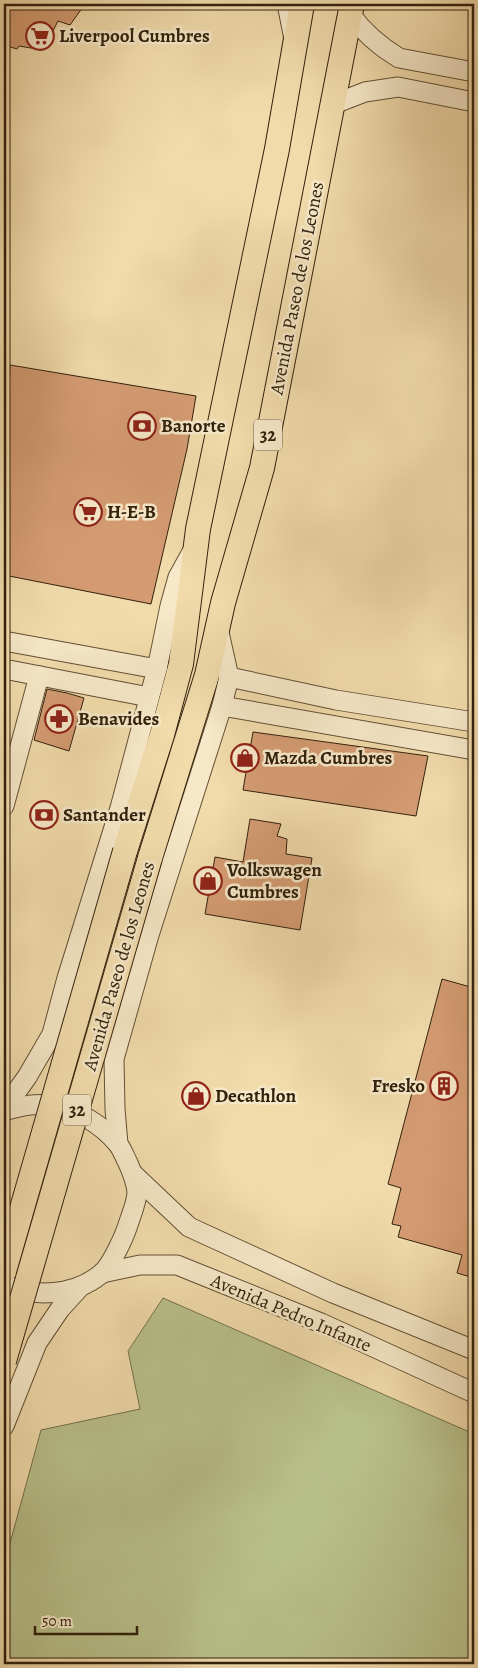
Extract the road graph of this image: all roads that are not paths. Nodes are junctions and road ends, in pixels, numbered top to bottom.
1 (287, 4) edge
2 (302, 4) edge
3 (351, 9) edge
4 (294, 44) junction
5 (399, 58) junction
6 (472, 72) edge
7 (398, 87) junction
8 (469, 101) edge
9 (334, 104) junction
10 (196, 544) junction
11 (218, 628) junction
12 (12, 643) edge
13 (4, 658) edge
14 (4, 669) edge
15 (157, 669) junction
16 (39, 676) junction
17 (229, 677) junction
18 (150, 697) junction
19 (222, 706) junction
20 (474, 722) edge
21 (474, 750) edge
22 (8, 776) edge
23 (4, 806) edge
24 (52, 1034) junction
25 (114, 1059) junction
26 (4, 1110) edge
27 (118, 1144) junction
28 (133, 1174) junction
29 (4, 1271) edge
30 (102, 1274) junction
31 (4, 1284) edge
32 (80, 1287) junction
33 (474, 1350) edge
34 (4, 1361) edge
35 (474, 1393) edge
36 (4, 1426) edge

1 - 4 street
2 - 4 main road, Avenida Paseo de los Leones / 32
3 - 5 street
3 - 9 main road, Avenida Paseo de los Leones / 32
4 - 10 main road, Avenida Paseo de los Leones / 32
5 - 6 street
5 - 7 street
6 - 8 street
7 - 8 street
7 - 9 street
9 - 11 main road, Avenida Paseo de los Leones / 32
10 - 15 street, Avenida Paseo de los Leones
10 - 29 main road, Avenida Paseo de los Leones / 32, bridge
11 - 17 street, Avenida Paseo de los Leones
11 - 34 main road, Avenida Paseo de los Leones / 32, bridge
12 - 13 street
12 - 15 street
14 - 16 street
15 - 18 street, Avenida Paseo de los Leones
16 - 18 street
16 - 22 street
17 - 19 street, Avenida Paseo de los Leones
17 - 20 street
18 - 24 street, Avenida Paseo de los Leones
19 - 21 street
19 - 25 street, Avenida Paseo de los Leones
22 - 23 street
24 - 25 street
24 - 26 street, Avenida Paseo de los Leones
25 - 27 street, Avenida Paseo de los Leones
26 - 27 street
27 - 28 street
28 - 30 street
28 - 33 street, Avenida Pedro Infante
30 - 32 street
30 - 35 street, Avenida Pedro Infante
31 - 32 street
32 - 36 street

